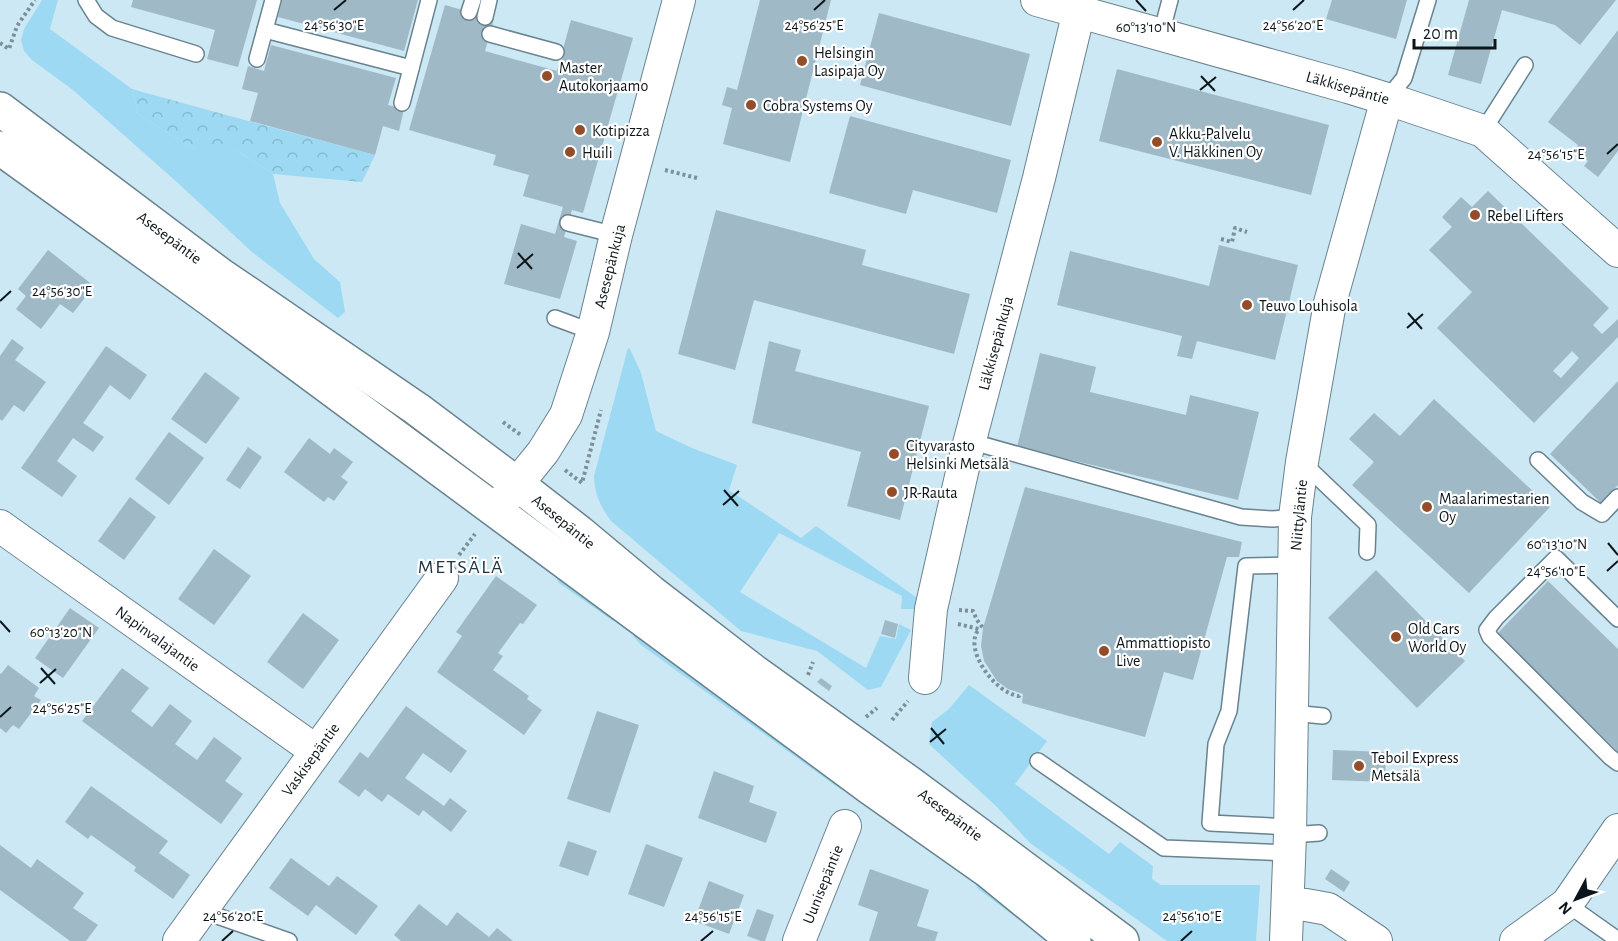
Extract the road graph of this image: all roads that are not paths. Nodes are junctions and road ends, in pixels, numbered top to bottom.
1 (86, 0) edge
2 (273, 0) edge
3 (429, 0) edge
4 (489, 0) edge
5 (679, 0) edge
6 (1037, 0) edge
7 (1170, 0) edge
8 (1428, 0) edge
9 (1079, 11) junction
10 (485, 17) dead end
11 (265, 30) junction
12 (490, 34) dead end
13 (1161, 34) junction
14 (556, 52) dead end
15 (196, 54) dead end
16 (257, 59) dead end
17 (1525, 65) dead end
18 (411, 68) junction
19 (1387, 99) junction
20 (402, 103) dead end
21 (0, 109) edge
22 (1483, 131) junction
23 (0, 148) edge
24 (568, 223) dead end
25 (616, 235) junction
26 (1618, 251) edge
27 (555, 318) dead end
28 (593, 332) junction
29 (969, 441) junction
30 (1538, 460) dead end
31 (1302, 462) junction
32 (517, 484) junction
33 (1618, 497) edge
34 (495, 511) junction
35 (1295, 518) junction
36 (0, 526) edge
37 (1367, 552) dead end
38 (1294, 565) junction
39 (442, 578) dead end
40 (1618, 619) edge
41 (925, 678) dead end
42 (1292, 713) junction
43 (1323, 716) dead end
44 (316, 751) junction
45 (1038, 761) dead end
46 (1618, 763) edge
47 (845, 826) dead end
48 (1618, 830) edge
49 (1297, 837) junction
50 (1288, 904) junction
51 (1567, 904) junction
52 (200, 910) junction
53 (1618, 940) edge
54 (179, 941) edge
55 (289, 941) edge
56 (799, 941) edge
57 (1074, 941) edge
58 (1122, 941) edge
59 (1286, 941) edge
60 (1376, 941) edge
61 (1516, 941) edge

1 - 15 lane
2 - 11 lane
3 - 18 lane
4 - 10 lane
5 - 25 street, Asesepänkuja
6 - 9 street, Läkkisepäntie
7 - 13 lane
8 - 19 lane
9 - 13 street, Läkkisepäntie
9 - 29 street, Läkkisepänkuja
11 - 16 lane
11 - 18 lane
12 - 14 lane
13 - 19 street, Läkkisepäntie
17 - 22 lane
18 - 20 lane
19 - 22 street, Läkkisepäntie
19 - 31 street, Niittyläntie
21 - 32 main road, Asesepäntie
22 - 26 street, Läkkisepäntie
23 - 34 main road, Asesepäntie
24 - 25 lane
25 - 28 street, Asesepänkuja
27 - 28 lane
28 - 32 street, Asesepänkuja
29 - 35 lane
29 - 41 street, Läkkisepänkuja
30 - 33 lane
31 - 35 street, Niittyläntie
31 - 37 lane
32 - 34 street, Asesepänkuja
32 - 58 main road, Asesepäntie
34 - 57 main road, Asesepäntie
35 - 38 street, Niittyläntie
36 - 44 street, Napinvalajantie
38 - 42 street, Niittyläntie
38 - 49 lane
39 - 44 street, Vaskisepäntie
40 - 46 lane
42 - 43 lane
42 - 49 street, Niittyläntie
44 - 52 street, Vaskisepäntie
45 - 49 lane
47 - 56 street, Uunisepäntie
48 - 51 street
49 - 50 street, Niittyläntie
50 - 59 street, Niittyläntie
50 - 60 street
51 - 53 lane
51 - 61 street
52 - 54 street, Vaskisepäntie
52 - 55 lane

